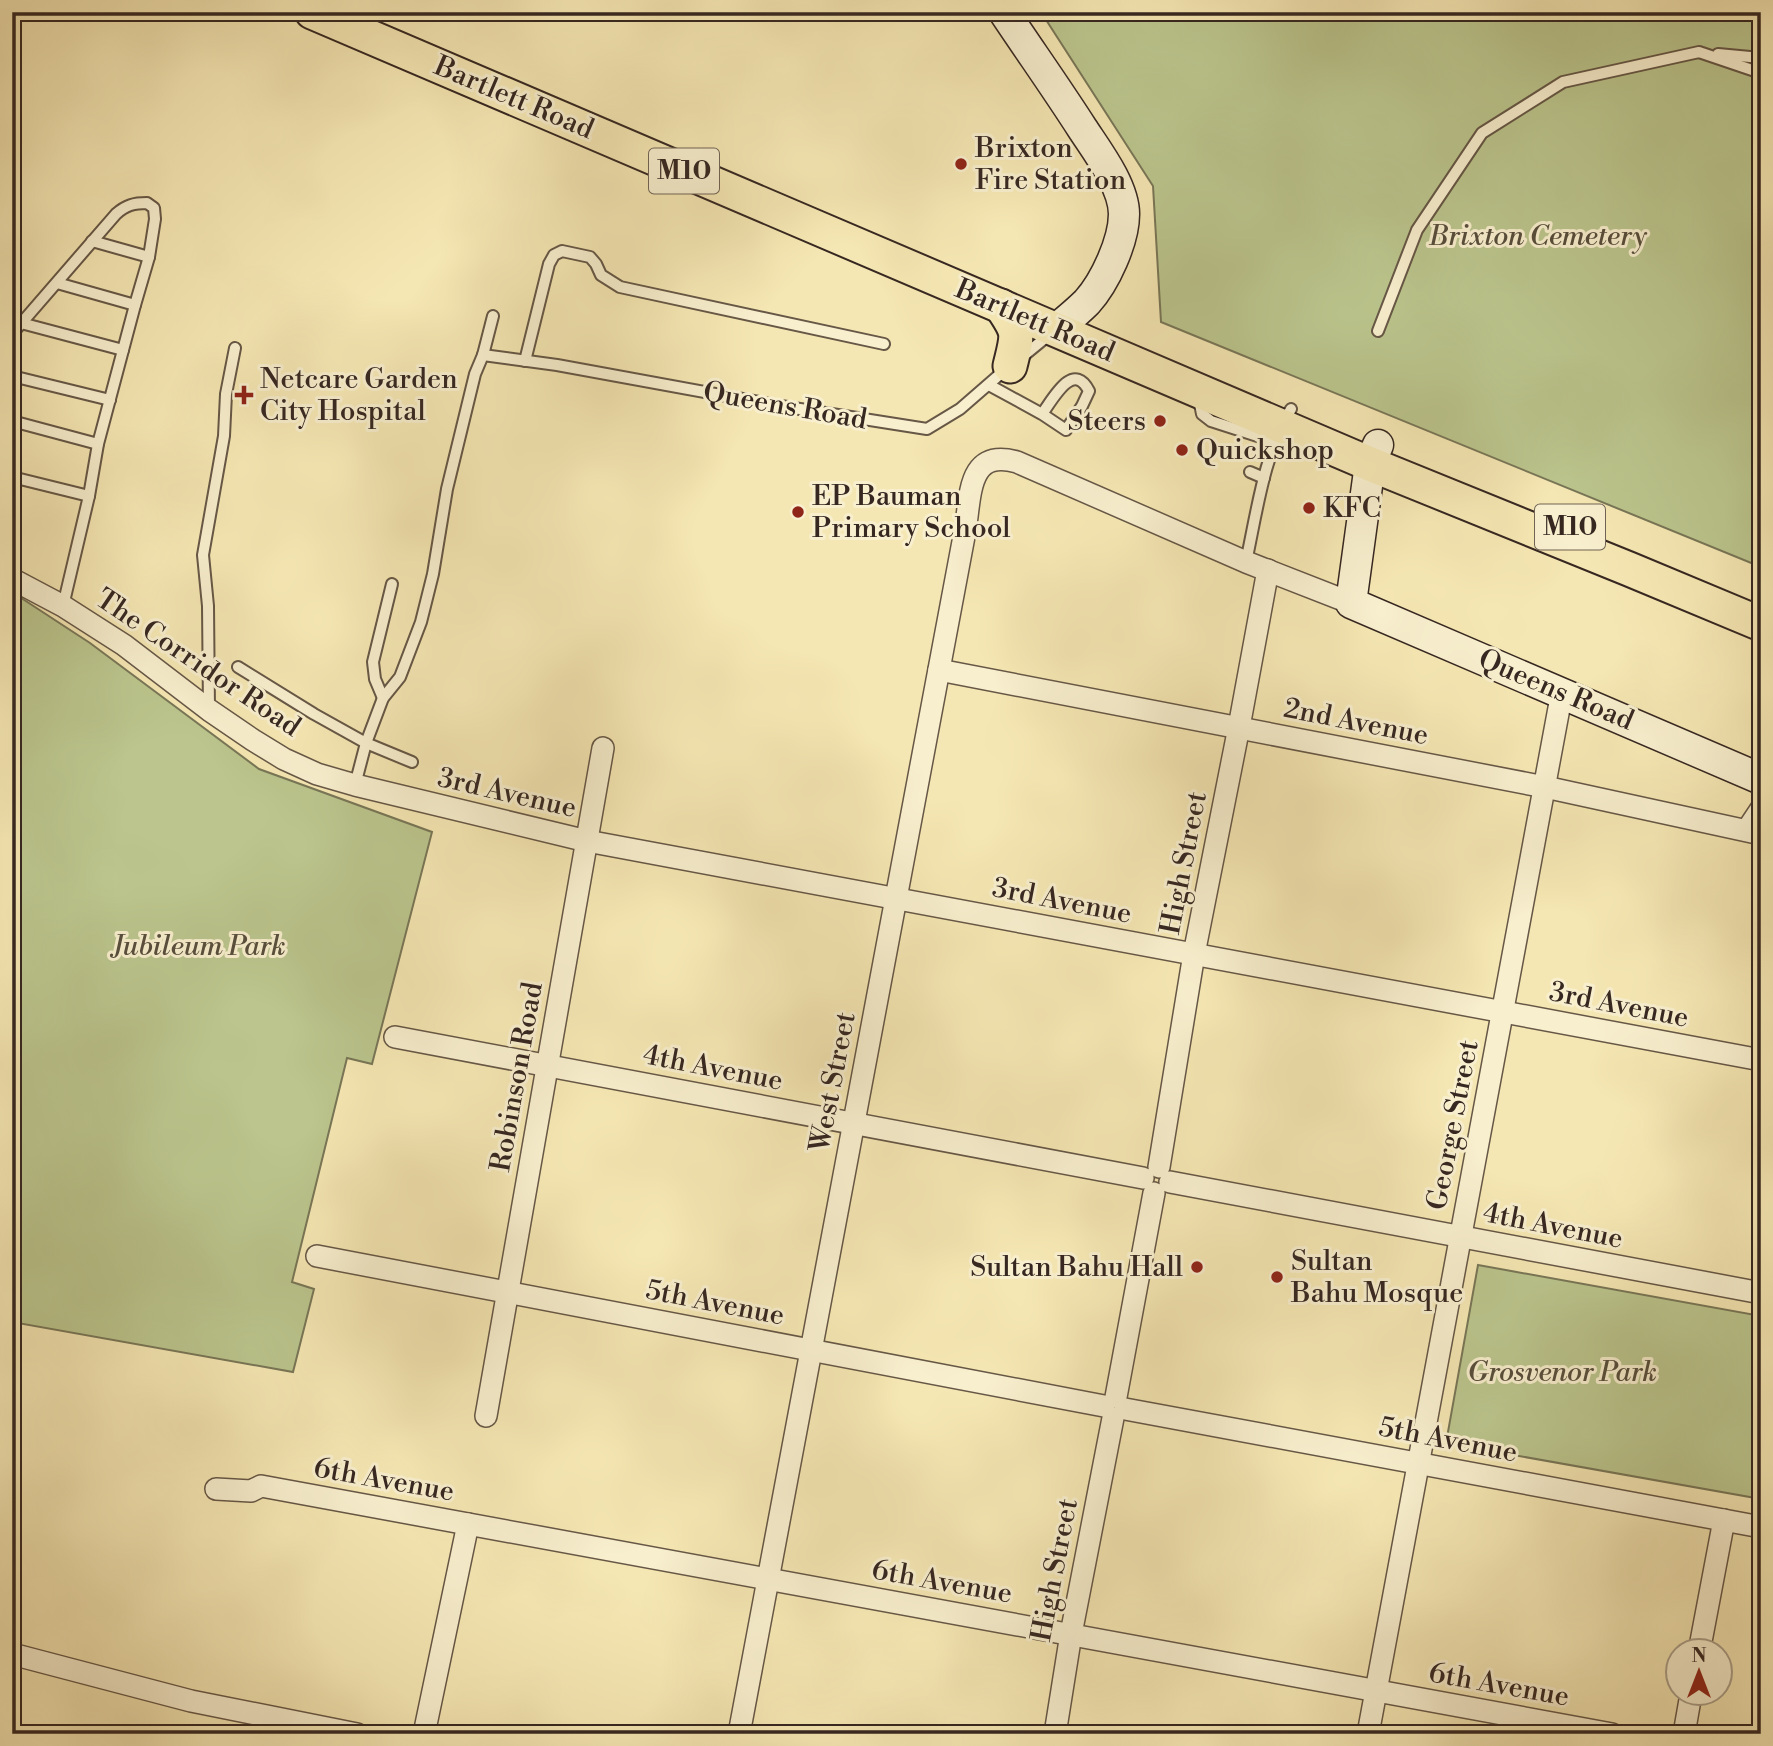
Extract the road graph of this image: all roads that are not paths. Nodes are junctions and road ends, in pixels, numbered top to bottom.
1 (312, 12) edge
2 (354, 12) edge
3 (1004, 12) edge
4 (1699, 52) junction
5 (1761, 58) edge
6 (1761, 73) edge
7 (92, 241) junction
8 (149, 257) junction
9 (57, 283) junction
10 (135, 305) junction
11 (1001, 306) junction
12 (492, 316) dead end
13 (1065, 322) junction
14 (21, 323) junction
15 (1378, 331) dead end
16 (12, 334) edge
17 (884, 344) dead end
18 (236, 348) dead end
19 (123, 350) junction
20 (483, 355) junction
21 (524, 361) junction
22 (1000, 375) junction
23 (12, 376) edge
24 (110, 400) junction
25 (1042, 414) junction
26 (12, 421) edge
27 (1283, 426) junction
28 (98, 444) junction
29 (1374, 454) junction
30 (1004, 458) joint
31 (1250, 472) dead end
32 (12, 477) edge
33 (1264, 478) junction
34 (89, 496) junction
35 (1246, 562) junction
36 (1268, 570) junction
37 (12, 579) edge
38 (392, 583) dead end
39 (1351, 603) junction
40 (63, 606) junction
41 (1761, 610) edge
42 (1761, 624) edge
43 (238, 667) dead end
44 (939, 670) junction
45 (1562, 692) junction
46 (383, 698) junction
47 (209, 710) junction
48 (1239, 727) junction
49 (366, 743) junction
50 (603, 748) dead end
51 (412, 762) dead end
52 (1761, 779) edge
53 (355, 785) junction
54 (1545, 787) junction
55 (1761, 809) edge
56 (1754, 832) edge
57 (587, 841) junction
58 (896, 898) junction
59 (1194, 954) junction
60 (1503, 1012) junction
61 (395, 1037) dead end
62 (1761, 1060) edge
63 (548, 1066) junction
64 (854, 1123) junction
65 (1157, 1180) junction
66 (1461, 1237) junction
67 (317, 1256) dead end
68 (508, 1292) junction
69 (1761, 1293) edge
70 (811, 1350) junction
71 (1114, 1407) junction
72 (486, 1416) dead end
73 (1419, 1463) junction
74 (216, 1489) dead end
75 (1724, 1520) junction
76 (468, 1524) junction
77 (1761, 1527) edge
78 (768, 1579) junction
79 (1071, 1634) junction
80 (1701, 1638) edge
81 (12, 1654) edge
82 (1376, 1690) junction
83 (1688, 1708) edge
84 (357, 1734) edge
85 (424, 1734) edge
86 (739, 1734) edge
87 (1055, 1734) edge
88 (1368, 1734) edge
89 (1612, 1734) edge
90 (1684, 1734) edge

1 - 11 main road, Bartlett Road / M10
2 - 13 main road, Bartlett Road / M10
3 - 13 main road
4 - 5 lane
4 - 6 lane
4 - 15 lane
7 - 8 lane
7 - 8 lane
7 - 9 lane
8 - 10 lane
9 - 10 lane
9 - 14 lane
10 - 19 lane
11 - 13 main road, Bartlett Road / M10
11 - 22 main road
12 - 20 lane
13 - 22 lane, Queens Road
13 - 27 main road, Bartlett Road / M10
13 - 27 main road, Bartlett Road / M10
14 - 16 lane
14 - 19 lane
17 - 21 lane
18 - 47 lane
19 - 24 lane
20 - 21 lane, Queens Road
20 - 46 lane
21 - 22 lane, Queens Road
22 - 25 lane
23 - 24 lane
24 - 28 lane
25 - 25 lane
26 - 28 lane
27 - 29 main road, Bartlett Road / M10
27 - 33 lane
28 - 34 lane
29 - 39 main road
29 - 41 main road, Bartlett Road / M10
29 - 42 main road, Bartlett Road / M10
30 - 35 street, Queens Road
30 - 44 street, West Street
31 - 33 lane
32 - 34 lane
33 - 35 lane
34 - 40 lane
35 - 36 street, Queens Road
36 - 39 street, Queens Road
36 - 48 street, High Street
37 - 40 street, The Corridor Road
38 - 46 lane
39 - 45 main road, Queens Road
40 - 47 street, The Corridor Road
43 - 49 lane
44 - 48 street, 2nd Avenue
44 - 58 street, West Street
45 - 52 main road, Queens Road
45 - 54 street, George Street
46 - 49 lane
47 - 53 street, The Corridor Road
48 - 54 street, 2nd Avenue
48 - 59 street, High Street
49 - 51 lane
49 - 53 lane
50 - 57 street, Robinson Road
53 - 57 street, 3rd Avenue
54 - 56 street, 2nd Avenue
54 - 60 street, George Street
55 - 56 street
57 - 58 street, 3rd Avenue
57 - 63 street, Robinson Road
58 - 59 street, 3rd Avenue
58 - 64 street, West Street
59 - 60 street, 3rd Avenue
59 - 65 street, High Street
60 - 62 street, 3rd Avenue
60 - 66 street, George Street
61 - 63 street, 4th Avenue
63 - 64 street, 4th Avenue
63 - 68 street, Robinson Road
64 - 65 street, 4th Avenue
64 - 70 street, West Street
65 - 66 street, 4th Avenue
65 - 71 street, High Street
66 - 69 street, 4th Avenue
66 - 73 street, George Street
67 - 68 street, 5th Avenue
68 - 70 street, 5th Avenue
68 - 72 street, Robinson Road
70 - 71 street, 5th Avenue
70 - 78 street, West Street
71 - 73 street, 5th Avenue
71 - 79 street, High Street
73 - 75 street, 5th Avenue
73 - 82 street, George Street
74 - 76 street, 6th Avenue
75 - 77 street, 5th Avenue
75 - 80 street
76 - 78 street, 6th Avenue
76 - 85 street
78 - 79 street, 6th Avenue
78 - 86 street, West Street
79 - 82 street, 6th Avenue
79 - 87 street, High Street
81 - 84 street
82 - 88 street, George Street
82 - 89 street, 6th Avenue
83 - 90 street

